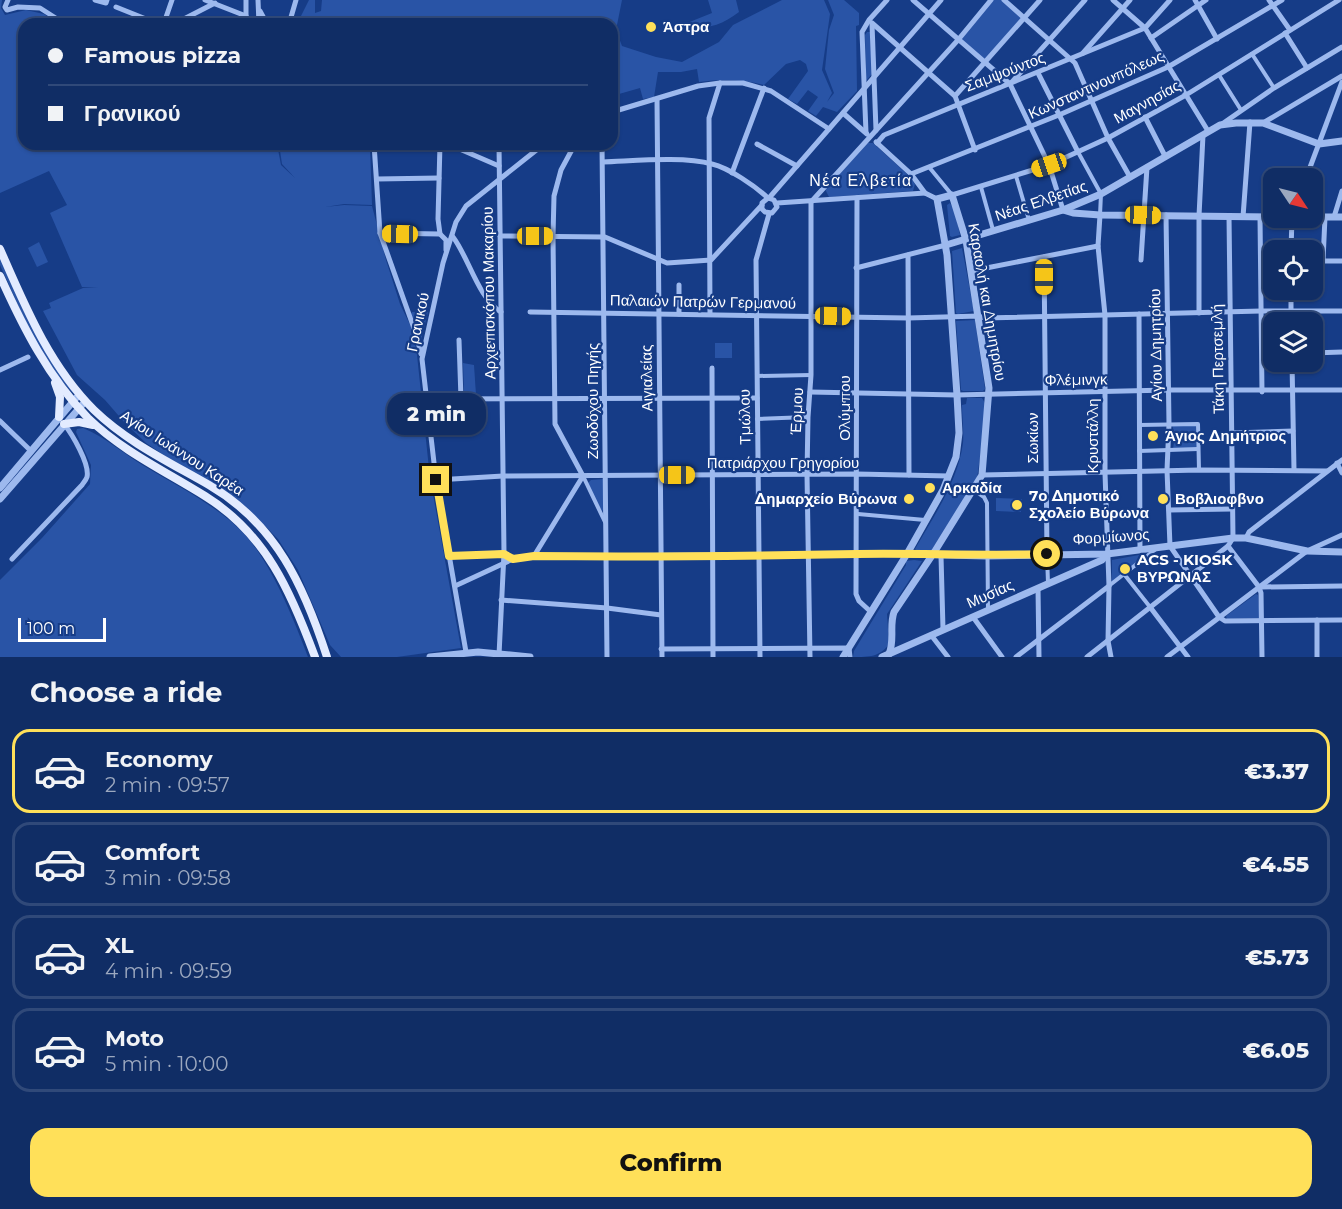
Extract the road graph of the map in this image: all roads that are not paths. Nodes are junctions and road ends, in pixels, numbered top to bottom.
1 (8, 0) edge
2 (42, 0) edge
3 (95, 0) edge
4 (172, 0) edge
5 (205, 0) edge
6 (246, 0) edge
7 (258, 0) edge
8 (296, 0) edge
9 (887, 0) edge
10 (913, 0) edge
11 (941, 0) edge
12 (992, 0) edge
13 (1004, 0) edge
14 (1040, 0) edge
15 (1085, 0) edge
16 (1113, 0) edge
17 (1130, 0) edge
18 (1170, 0) edge
19 (1206, 0) edge
20 (1282, 0) edge
21 (1339, 0) edge
22 (106, 2) edge
23 (215, 3) junction
24 (1197, 3) edge
25 (1271, 3) edge
26 (116, 7) dead end
27 (40, 8) junction
28 (1123, 9) junction
29 (259, 10) junction
30 (128, 12) junction
31 (929, 14) junction
32 (246, 16) joint
33 (56, 18) edge
34 (127, 18) edge
35 (143, 18) edge
36 (166, 18) edge
37 (186, 18) edge
38 (259, 18) edge
39 (264, 18) edge
40 (291, 18) edge
41 (1024, 18) junction
42 (871, 22) junction
43 (1145, 28) junction
44 (1287, 32) junction
45 (1151, 38) junction
46 (1217, 39) junction
47 (958, 40) junction
48 (1050, 40) junction
49 (899, 47) junction
50 (1342, 47) edge
51 (1252, 53) junction
52 (1082, 54) junction
53 (1072, 58) junction
54 (986, 62) junction
55 (1168, 67) junction
56 (1307, 68) junction
57 (928, 72) junction
58 (1038, 73) junction
59 (874, 75) junction
60 (1219, 75) junction
61 (1342, 76) edge
62 (1342, 82) edge
63 (720, 83) junction
64 (1010, 84) junction
65 (764, 88) junction
66 (1274, 88) junction
67 (864, 89) junction
68 (1186, 95) junction
69 (955, 96) junction
70 (657, 99) junction
71 (1092, 100) junction
72 (956, 104) junction
73 (618, 110) edge
74 (1241, 110) junction
75 (843, 113) junction
76 (1059, 115) junction
77 (1145, 117) junction
78 (1250, 122) junction
79 (1263, 123) junction
80 (1220, 125) junction
81 (1030, 127) junction
82 (829, 129) junction
83 (876, 130) junction
84 (1206, 133) junction
85 (868, 135) junction
86 (1108, 138) junction
87 (1342, 141) edge
88 (877, 143) junction
89 (757, 144) dead end
90 (1319, 144) junction
91 (375, 150) edge
92 (440, 150) edge
93 (462, 150) edge
94 (499, 150) edge
95 (537, 150) edge
96 (573, 150) edge
97 (602, 150) edge
98 (975, 150) junction
99 (1077, 152) junction
100 (1165, 156) junction
101 (656, 160) junction
102 (603, 162) junction
103 (711, 163) junction
104 (1049, 165) junction
105 (499, 166) junction
106 (797, 166) junction
107 (929, 167) junction
108 (1147, 167) junction
109 (1310, 168) edge
110 (732, 173) junction
111 (911, 174) junction
112 (1016, 176) junction
113 (1130, 177) junction
114 (439, 178) junction
115 (377, 179) junction
116 (500, 180) junction
117 (981, 187) junction
118 (1342, 191) edge
119 (925, 193) junction
120 (1101, 194) junction
121 (952, 195) junction
122 (769, 198) junction
123 (857, 198) junction
124 (937, 199) junction
125 (811, 202) junction
126 (777, 203) junction
127 (762, 205) junction
128 (1063, 210) junction
129 (768, 214) junction
130 (1100, 215) junction
131 (1143, 215) junction
132 (1166, 215) junction
133 (1199, 216) junction
134 (1229, 216) junction
135 (1243, 217) junction
136 (1260, 217) joint
137 (1325, 217) joint
138 (1334, 217) junction
139 (1342, 217) edge
140 (1029, 220) junction
141 (993, 231) junction
142 (380, 233) junction
143 (441, 234) junction
144 (500, 236) junction
145 (553, 236) junction
146 (453, 237) junction
147 (605, 237) junction
148 (966, 240) junction
149 (946, 245) junction
150 (1098, 246) junction
151 (0, 249) edge
152 (446, 252) junction
153 (908, 255) junction
154 (1044, 256) junction
155 (1141, 260) dead end
156 (658, 261) junction
157 (711, 261) junction
158 (1323, 261) joint
159 (1342, 261) edge
160 (856, 268) junction
161 (972, 271) junction
162 (0, 276) edge
163 (679, 285) dead end
164 (1291, 300) edge
165 (1261, 311) junction
166 (1342, 311) edge
167 (501, 312) junction
168 (530, 312) dead end
169 (554, 312) junction
170 (1230, 312) junction
171 (1291, 312) junction
172 (604, 313) junction
173 (1199, 313) junction
174 (659, 314) junction
175 (679, 314) junction
176 (710, 314) junction
177 (1139, 314) junction
178 (1168, 314) junction
179 (757, 315) junction
180 (1105, 315) junction
181 (810, 316) junction
182 (856, 316) junction
183 (979, 316) junction
184 (951, 317) junction
185 (1044, 317) junction
186 (908, 318) junction
187 (459, 340) dead end
188 (1342, 352) edge
189 (1323, 353) edge
190 (28, 357) dead end
191 (422, 359) junction
192 (712, 368) dead end
193 (0, 370) edge
194 (50, 371) junction
195 (1292, 372) edge
196 (811, 375) junction
197 (756, 376) junction
198 (1168, 390) junction
199 (1231, 390) junction
200 (1342, 390) edge
201 (1139, 391) junction
202 (1293, 391) junction
203 (810, 392) junction
204 (1106, 392) junction
205 (1262, 392) junction
206 (856, 393) junction
207 (1046, 393) junction
208 (908, 394) junction
209 (957, 395) junction
210 (988, 395) junction
211 (605, 398) junction
212 (659, 398) junction
213 (712, 398) junction
214 (757, 398) junction
215 (427, 399) junction
216 (461, 399) junction
217 (502, 399) junction
218 (555, 399) junction
219 (79, 401) junction
220 (808, 417) junction
221 (757, 419) junction
222 (62, 421) junction
223 (0, 422) edge
224 (1169, 424) junction
225 (1139, 425) junction
226 (100, 429) junction
227 (1293, 430) junction
228 (1232, 433) junction
229 (1198, 449) junction
230 (31, 451) junction
231 (1139, 451) junction
232 (1168, 451) junction
233 (1340, 461) edge
234 (1167, 470) junction
235 (1199, 470) junction
236 (1232, 470) junction
237 (1294, 470) junction
238 (1327, 471) junction
239 (1139, 472) junction
240 (1105, 473) junction
241 (1342, 473) edge
242 (807, 474) junction
243 (857, 474) junction
244 (1046, 474) junction
245 (660, 475) junction
246 (711, 475) junction
247 (757, 475) junction
248 (909, 475) junction
249 (982, 475) junction
250 (503, 476) junction
251 (583, 476) junction
252 (605, 476) junction
253 (949, 476) junction
254 (436, 480) junction
255 (0, 488) edge
256 (974, 490) junction
257 (0, 499) edge
258 (1232, 509) junction
259 (1169, 510) junction
260 (858, 514) junction
261 (926, 520) junction
262 (606, 525) junction
263 (1342, 534) edge
264 (1233, 538) junction
265 (1246, 538) junction
266 (1170, 546) junction
267 (1228, 546) junction
268 (1157, 548) junction
269 (1140, 550) junction
270 (1307, 550) junction
271 (1342, 552) edge
272 (504, 554) junction
273 (857, 554) junction
274 (907, 554) junction
275 (1047, 554) junction
276 (1107, 554) junction
277 (449, 556) junction
278 (534, 556) junction
279 (606, 556) junction
280 (661, 556) junction
281 (712, 556) junction
282 (758, 556) junction
283 (810, 556) junction
284 (932, 556) junction
285 (942, 556) junction
286 (986, 556) junction
287 (12, 559) dead end
288 (513, 559) junction
289 (504, 564) junction
290 (1124, 574) junction
291 (1190, 576) junction
292 (1047, 584) junction
293 (455, 586) junction
294 (1109, 586) junction
295 (1342, 586) edge
296 (1259, 587) junction
297 (1038, 588) junction
298 (501, 600) junction
299 (1150, 607) junction
300 (607, 608) junction
301 (988, 610) junction
302 (872, 612) junction
303 (661, 615) junction
304 (973, 617) junction
305 (1219, 617) junction
306 (1317, 620) junction
307 (1342, 620) edge
308 (1262, 621) junction
309 (943, 629) junction
310 (931, 635) junction
311 (1039, 639) junction
312 (1108, 641) junction
313 (1180, 647) junction
314 (849, 648) junction
315 (661, 649) junction
316 (713, 649) junction
317 (810, 649) junction
318 (759, 650) junction
319 (466, 652) junction
320 (326, 653) edge
321 (499, 655) edge
322 (885, 655) edge
323 (315, 657) edge
324 (334, 657) edge
325 (430, 657) edge
326 (530, 657) edge
327 (607, 657) edge
328 (662, 657) edge
329 (712, 657) edge
330 (760, 657) edge
331 (810, 657) edge
332 (843, 657) edge
333 (850, 657) edge
334 (948, 657) edge
335 (1002, 657) edge
336 (1016, 657) edge
337 (1039, 657) edge
338 (1087, 657) edge
339 (1112, 657) edge
340 (1167, 657) edge
341 (1188, 657) edge
342 (1262, 657) edge
343 (1317, 657) edge

1 - 27 street
2 - 27 street
3 - 22 street
4 - 36 street
5 - 23 street
6 - 32 street
7 - 29 street
8 - 40 street
9 - 42 street
10 - 31 street
11 - 31 street
12 - 47 street
13 - 41 street
14 - 41 street
15 - 48 street
16 - 28 street
17 - 28 street
18 - 43 street
19 - 24 street
20 - 25 street, Κωνσταντινουπόλεως
21 - 44 street, Μαγνησίας
23 - 32 street
23 - 37 street
24 - 45 street
24 - 46 street
25 - 44 street
25 - 46 street, Κωνσταντινουπόλεως
26 - 30 street
27 - 33 street
28 - 43 street
28 - 52 street
29 - 38 street
29 - 39 street
30 - 34 street
30 - 35 street
31 - 47 street
31 - 49 street
41 - 48 street
41 - 54 street
42 - 49 street
42 - 59 street
42 - 67 street
43 - 45 street
43 - 52 street, Σαμψούντος
44 - 51 street, Μαγνησίας
44 - 56 street
45 - 55 street
46 - 55 street, Κωνσταντινουπόλεως
47 - 54 street
47 - 57 street
48 - 53 street
48 - 64 street
49 - 57 street
49 - 59 street
50 - 56 street
51 - 60 street, Μαγνησίας
51 - 66 street
52 - 53 street, Σαμψούντος
53 - 58 street, Σαμψούντος
53 - 71 street
54 - 64 street
54 - 69 street
55 - 68 street
55 - 71 street, Κωνσταντινουπόλεως
56 - 66 street
57 - 69 street
57 - 83 street
58 - 64 street, Σαμψούντος
58 - 76 street
59 - 67 street
59 - 83 street
60 - 68 street, Μαγνησίας
60 - 74 street
61 - 79 street
62 - 90 street
63 - 65 street
63 - 70 street
63 - 103 street
64 - 72 street, Σαμψούντος
64 - 81 street
65 - 82 street
65 - 110 street
66 - 74 street
67 - 75 street
67 - 85 street
68 - 77 street, Μαγνησίας
68 - 84 street
69 - 72 street
70 - 73 street
70 - 101 street, Αιγιαλείας
71 - 76 street, Κωνσταντινουπόλεως
71 - 86 street
72 - 88 street, Σαμψούντος
72 - 98 street
74 - 80 street
75 - 82 street
75 - 85 street
76 - 81 street, Κωνσταντινουπόλεως
76 - 99 street
77 - 86 street, Μαγνησίας
77 - 100 street
78 - 79 street
78 - 80 street
78 - 135 street
79 - 90 street
80 - 84 street, Νέας Ελβετίας
81 - 98 street, Κωνσταντινουπόλεως
81 - 104 street
82 - 106 street
83 - 85 street
84 - 100 street, Νέας Ελβετίας
84 - 133 street
85 - 88 street
85 - 125 street
86 - 99 street, Μαγνησίας
86 - 113 street
87 - 90 street
88 - 111 street
89 - 106 street
90 - 109 street
91 - 115 street
92 - 114 street
93 - 105 street
94 - 105 street, Αρχιεπισκόπου Μακαρίου
95 - 116 street, Γρανικού
96 - 145 street
97 - 102 street, Ζωοδόχου Πηγής
98 - 107 street, Κωνσταντινουπόλεως
99 - 104 street, Μαγνησίας
99 - 120 street
100 - 108 street, Νέας Ελβετίας
101 - 102 street
101 - 103 street
101 - 156 street, Αιγιαλείας
102 - 147 street, Ζωοδόχου Πηγής
103 - 110 street
103 - 157 street
104 - 112 street, Μαγνησίας
104 - 128 street
105 - 116 street, Αρχιεπισκόπου Μακαρίου
106 - 122 street
107 - 111 street, Κωνσταντινουπόλεως
107 - 121 street
108 - 113 street, Νέας Ελβετίας
108 - 131 street
110 - 122 street
111 - 119 street
112 - 117 street, Μαγνησίας
112 - 140 street
113 - 120 street, Νέας Ελβετίας
114 - 115 street
114 - 143 street
115 - 142 street
116 - 144 street, Αρχιεπισκόπου Μακαρίου
116 - 146 street, Γρανικού
117 - 121 street, Μαγνησίας
117 - 141 street
118 - 138 street
119 - 123 street
119 - 124 street
120 - 128 street, Νέας Ελβετίας
120 - 130 street
121 - 124 street
121 - 148 street, Καραολή και Δημητρίου
122 - 126 street
122 - 127 street
123 - 125 street
123 - 160 street, Ολύμπου
124 - 149 street, Καραολή και Δημητρίου
125 - 126 street
125 - 181 street, Έρμου
126 - 129 street
127 - 129 street
127 - 157 street
128 - 130 street
128 - 140 street, Νέας Ελβετίας
129 - 179 street, Τμώλου
130 - 131 street
130 - 150 street, Κρυστάλλη
131 - 132 street
131 - 155 street
132 - 133 street
132 - 178 street, Αγίου Δημητρίου
133 - 134 street
133 - 173 street
134 - 135 street
134 - 170 street, Τάκη Περτσεμλή
135 - 136 street
136 - 165 street
137 - 138 street
137 - 158 street
138 - 139 street
140 - 141 street, Νέας Ελβετίας
141 - 148 street, Νέας Ελβετίας
142 - 143 street
142 - 191 street
143 - 152 street
144 - 145 street
144 - 167 street, Αρχιεπισκόπου Μακαρίου
145 - 147 street
145 - 169 street
146 - 152 street, Γρανικού
146 - 167 street
147 - 156 street
147 - 172 street, Ζωοδόχου Πηγής
148 - 149 street, Νέας Ελβετίας
148 - 161 street, Καραολή και Δημητρίου
149 - 153 street, Νέας Ελβετίας
149 - 184 street, Καραολή και Δημητρίου
150 - 154 street
150 - 180 street, Κρυστάλλη
151 - 219 main road
152 - 191 street, Γρανικού
153 - 160 street, Νέας Ελβετίας
153 - 186 street
154 - 161 street
154 - 185 street, Σωκίων
156 - 157 street
156 - 174 street, Αιγιαλείας
157 - 176 street
158 - 159 street
160 - 182 street, Ολύμπου
161 - 183 street, Καραολή και Δημητρίου
162 - 194 main road
163 - 175 street
164 - 171 street
165 - 170 street, Παλαιών Πατρών Γερμανού
165 - 171 street, Παλαιών Πατρών Γερμανού
165 - 205 street
166 - 171 street, Παλαιών Πατρών Γερμανού
167 - 217 street, Αρχιεπισκόπου Μακαρίου
168 - 169 street, Παλαιών Πατρών Γερμανού
169 - 172 street, Παλαιών Πατρών Γερμανού
169 - 218 street
170 - 173 street, Παλαιών Πατρών Γερμανού
170 - 199 street, Τάκη Περτσεμλή
172 - 174 street, Παλαιών Πατρών Γερμανού
172 - 211 street, Ζωοδόχου Πηγής
173 - 178 street, Παλαιών Πατρών Γερμανού
174 - 175 street, Παλαιών Πατρών Γερμανού
174 - 212 street, Αιγιαλείας
175 - 176 street, Παλαιών Πατρών Γερμανού
176 - 179 street, Παλαιών Πατρών Γερμανού
177 - 178 street, Παλαιών Πατρών Γερμανού
177 - 180 street, Παλαιών Πατρών Γερμανού
177 - 201 street
178 - 198 street, Αγίου Δημητρίου
179 - 181 street, Παλαιών Πατρών Γερμανού
179 - 197 street, Τμώλου
180 - 185 street, Παλαιών Πατρών Γερμανού
180 - 204 street, Κρυστάλλη
181 - 182 street, Παλαιών Πατρών Γερμανού
181 - 196 street, Έρμου
182 - 186 street, Παλαιών Πατρών Γερμανού
182 - 206 street, Ολύμπου
183 - 184 street, Παλαιών Πατρών Γερμανού
183 - 185 street, Παλαιών Πατρών Γερμανού
183 - 210 street, Καραολή και Δημητρίου
184 - 186 street, Παλαιών Πατρών Γερμανού
184 - 209 street, Καραολή και Δημητρίου
185 - 207 street, Σωκίων
186 - 208 street
187 - 216 street
188 - 189 street
190 - 193 street
191 - 215 street, Γρανικού
192 - 213 street
194 - 219 main road
194 - 222 main road
195 - 202 street
196 - 197 street
196 - 203 street, Έρμου
197 - 214 street, Τμώλου
198 - 199 street, Φλέμινγκ
198 - 201 street, Φλέμινγκ
198 - 224 street, Αγίου Δημητρίου
199 - 205 street, Φλέμινγκ
199 - 228 street, Τάκη Περτσεμλή
200 - 202 street, Φλέμινγκ
201 - 204 street, Φλέμινγκ
201 - 225 street
202 - 205 street, Φλέμινγκ
202 - 227 street
203 - 206 street, Φλέμινγκ
203 - 220 street, Έρμου
204 - 207 street, Φλέμινγκ
204 - 240 street, Κρυστάλλη
206 - 208 street, Φλέμινγκ
206 - 243 street, Ολύμπου
207 - 210 street, Φλέμινγκ
207 - 244 street, Σωκίων
208 - 209 street, Φλέμινγκ
208 - 248 street
209 - 210 street, Φλέμινγκ
209 - 253 street, Καραολή και Δημητρίου
210 - 249 street, Καραολή και Δημητρίου
211 - 212 street
211 - 218 street
211 - 252 street, Ζωοδόχου Πηγής
212 - 213 street
212 - 245 street, Αιγιαλείας
213 - 214 street
213 - 246 street
214 - 221 street, Τμώλου
215 - 216 street
215 - 254 street, Γρανικού
216 - 217 street
217 - 218 street
217 - 250 street, Αρχιεπισκόπου Μακαρίου
218 - 251 street
219 - 222 street
219 - 226 main road, Αγίου Ιωάννου Καρέα
219 - 320 main road, Αγίου Ιωάννου Καρέα
220 - 221 street
220 - 242 street, Έρμου
221 - 247 street, Τμώλου
222 - 226 main road
222 - 230 street
222 - 257 street
222 - 287 street
223 - 230 street
224 - 225 street
224 - 229 street
224 - 232 street, Αγίου Δημητρίου
225 - 231 street
226 - 323 main road, Αγίου Ιωάννου Καρέα
227 - 228 street
227 - 237 street
228 - 236 street, Τάκη Περτσεμλή
229 - 232 street
229 - 235 street
230 - 255 street
231 - 232 street
231 - 239 street
232 - 234 street, Αγίου Δημητρίου
233 - 238 street
233 - 241 street
234 - 235 street
234 - 239 street
234 - 259 street, Αγίου Δημητρίου
235 - 236 street
236 - 237 street
236 - 258 street, Τάκη Περτσεμλή
237 - 238 street
238 - 265 street
239 - 240 street
239 - 269 street
240 - 244 street
240 - 276 street, Κρυστάλλη
242 - 243 street, Πατριάρχου Γρηγορίου
242 - 247 street, Πατριάρχου Γρηγορίου
242 - 283 street, Έρμου
243 - 248 street, Πατριάρχου Γρηγορίου
243 - 260 street, Ολύμπου
244 - 249 street
244 - 275 street, Σωκίων
245 - 246 street, Πατριάρχου Γρηγορίου
245 - 252 street, Πατριάρχου Γρηγορίου
245 - 280 street, Αιγιαλείας
246 - 247 street, Πατριάρχου Γρηγορίου
246 - 281 street
247 - 282 street, Τμώλου
248 - 253 street, Πατριάρχου Γρηγορίου
249 - 256 street, Καραολή και Δημητρίου
250 - 251 street, Πατριάρχου Γρηγορίου
250 - 254 street, Πατριάρχου Γρηγορίου
250 - 272 street, Αρχιεπισκόπου Μακαρίου
251 - 252 street, Πατριάρχου Γρηγορίου
251 - 262 street
251 - 278 street
252 - 262 street, Ζωοδόχου Πηγής
253 - 261 street, Καραολή και Δημητρίου
254 - 277 street, Γρανικού
256 - 284 street, Καραολή και Δημητρίου
256 - 286 street
258 - 259 street
258 - 264 street, Τάκη Περτσεμλή
259 - 266 street, Αγίου Δημητρίου
260 - 261 street
260 - 273 street, Ολύμπου
261 - 274 street, Καραολή και Δημητρίου
262 - 279 street, Ζωοδόχου Πηγής
263 - 270 street
264 - 265 street, Φορμίωνος
264 - 266 street, Φορμίωνος
264 - 267 street
265 - 270 street, Φορμίωνος
266 - 268 street, Φορμίωνος
266 - 291 street
267 - 291 street
267 - 296 street
268 - 269 street, Φορμίωνος
268 - 290 street
269 - 276 street, Φορμίωνος
270 - 271 street, Φορμίωνος
270 - 296 street
272 - 277 street
272 - 288 street
272 - 289 street, Αρχιεπισκόπου Μακαρίου
273 - 274 street, Φορμίωνος
273 - 283 street, Φορμίωνος
273 - 302 street, Ολύμπου
274 - 284 street, Φορμίωνος
274 - 302 street, Καραολή και Δημητρίου
275 - 276 street, Φορμίωνος
275 - 286 street, Φορμίωνος
275 - 292 street, Σωκίων
276 - 292 street, Μυσίας
276 - 294 street, Κρυστάλλη
277 - 293 street, Γρανικού
278 - 279 street, Φορμίωνος
278 - 288 street, Φορμίωνος
279 - 280 street, Φορμίωνος
279 - 300 street, Ζωοδόχου Πηγής
280 - 281 street, Φορμίωνος
280 - 303 street, Αιγιαλείας
281 - 282 street, Φορμίωνος
281 - 316 street
282 - 283 street, Φορμίωνος
282 - 318 street, Τμώλου
283 - 317 street, Έρμου
284 - 285 street, Φορμίωνος
284 - 322 street, Καραολή και Δημητρίου
285 - 286 street, Φορμίωνος
285 - 309 street
286 - 301 street
288 - 289 street, Φορμίωνος
289 - 293 street, Φορμίωνος
289 - 298 street, Αρχιεπισκόπου Μακαρίου
290 - 294 street
290 - 299 street
291 - 299 street
291 - 305 street
292 - 297 street, Μυσίας
293 - 319 street, Γρανικού
294 - 311 street
294 - 312 street, Κρυστάλλη
295 - 296 street
296 - 305 street
296 - 308 street
297 - 301 street, Μυσίας
297 - 311 street
298 - 300 street
298 - 321 street, Αρχιεπισκόπου Μακαρίου
299 - 312 street
299 - 313 street
300 - 303 street
300 - 327 street, Ζωοδόχου Πηγής
301 - 304 street, Μυσίας
302 - 314 street, Καραολή και Δημητρίου
303 - 315 street, Αιγιαλείας
304 - 309 street, Μυσίας
304 - 335 street
305 - 308 street
305 - 313 street
306 - 307 street
306 - 308 street
306 - 343 street
308 - 342 street
309 - 310 street, Μυσίας
310 - 322 street, Μυσίας
310 - 334 street
311 - 336 street
311 - 337 street
312 - 338 street
312 - 339 street, Κρυστάλλη
313 - 340 street
313 - 341 street
314 - 317 street
314 - 332 street, Καραολή και Δημητρίου
314 - 333 street
315 - 316 street
315 - 328 street, Αιγιαλείας
316 - 318 street
316 - 329 street
317 - 318 street
317 - 331 street, Έρμου
318 - 330 street, Τμώλου
319 - 321 street
319 - 325 street
320 - 324 main road
321 - 326 street

